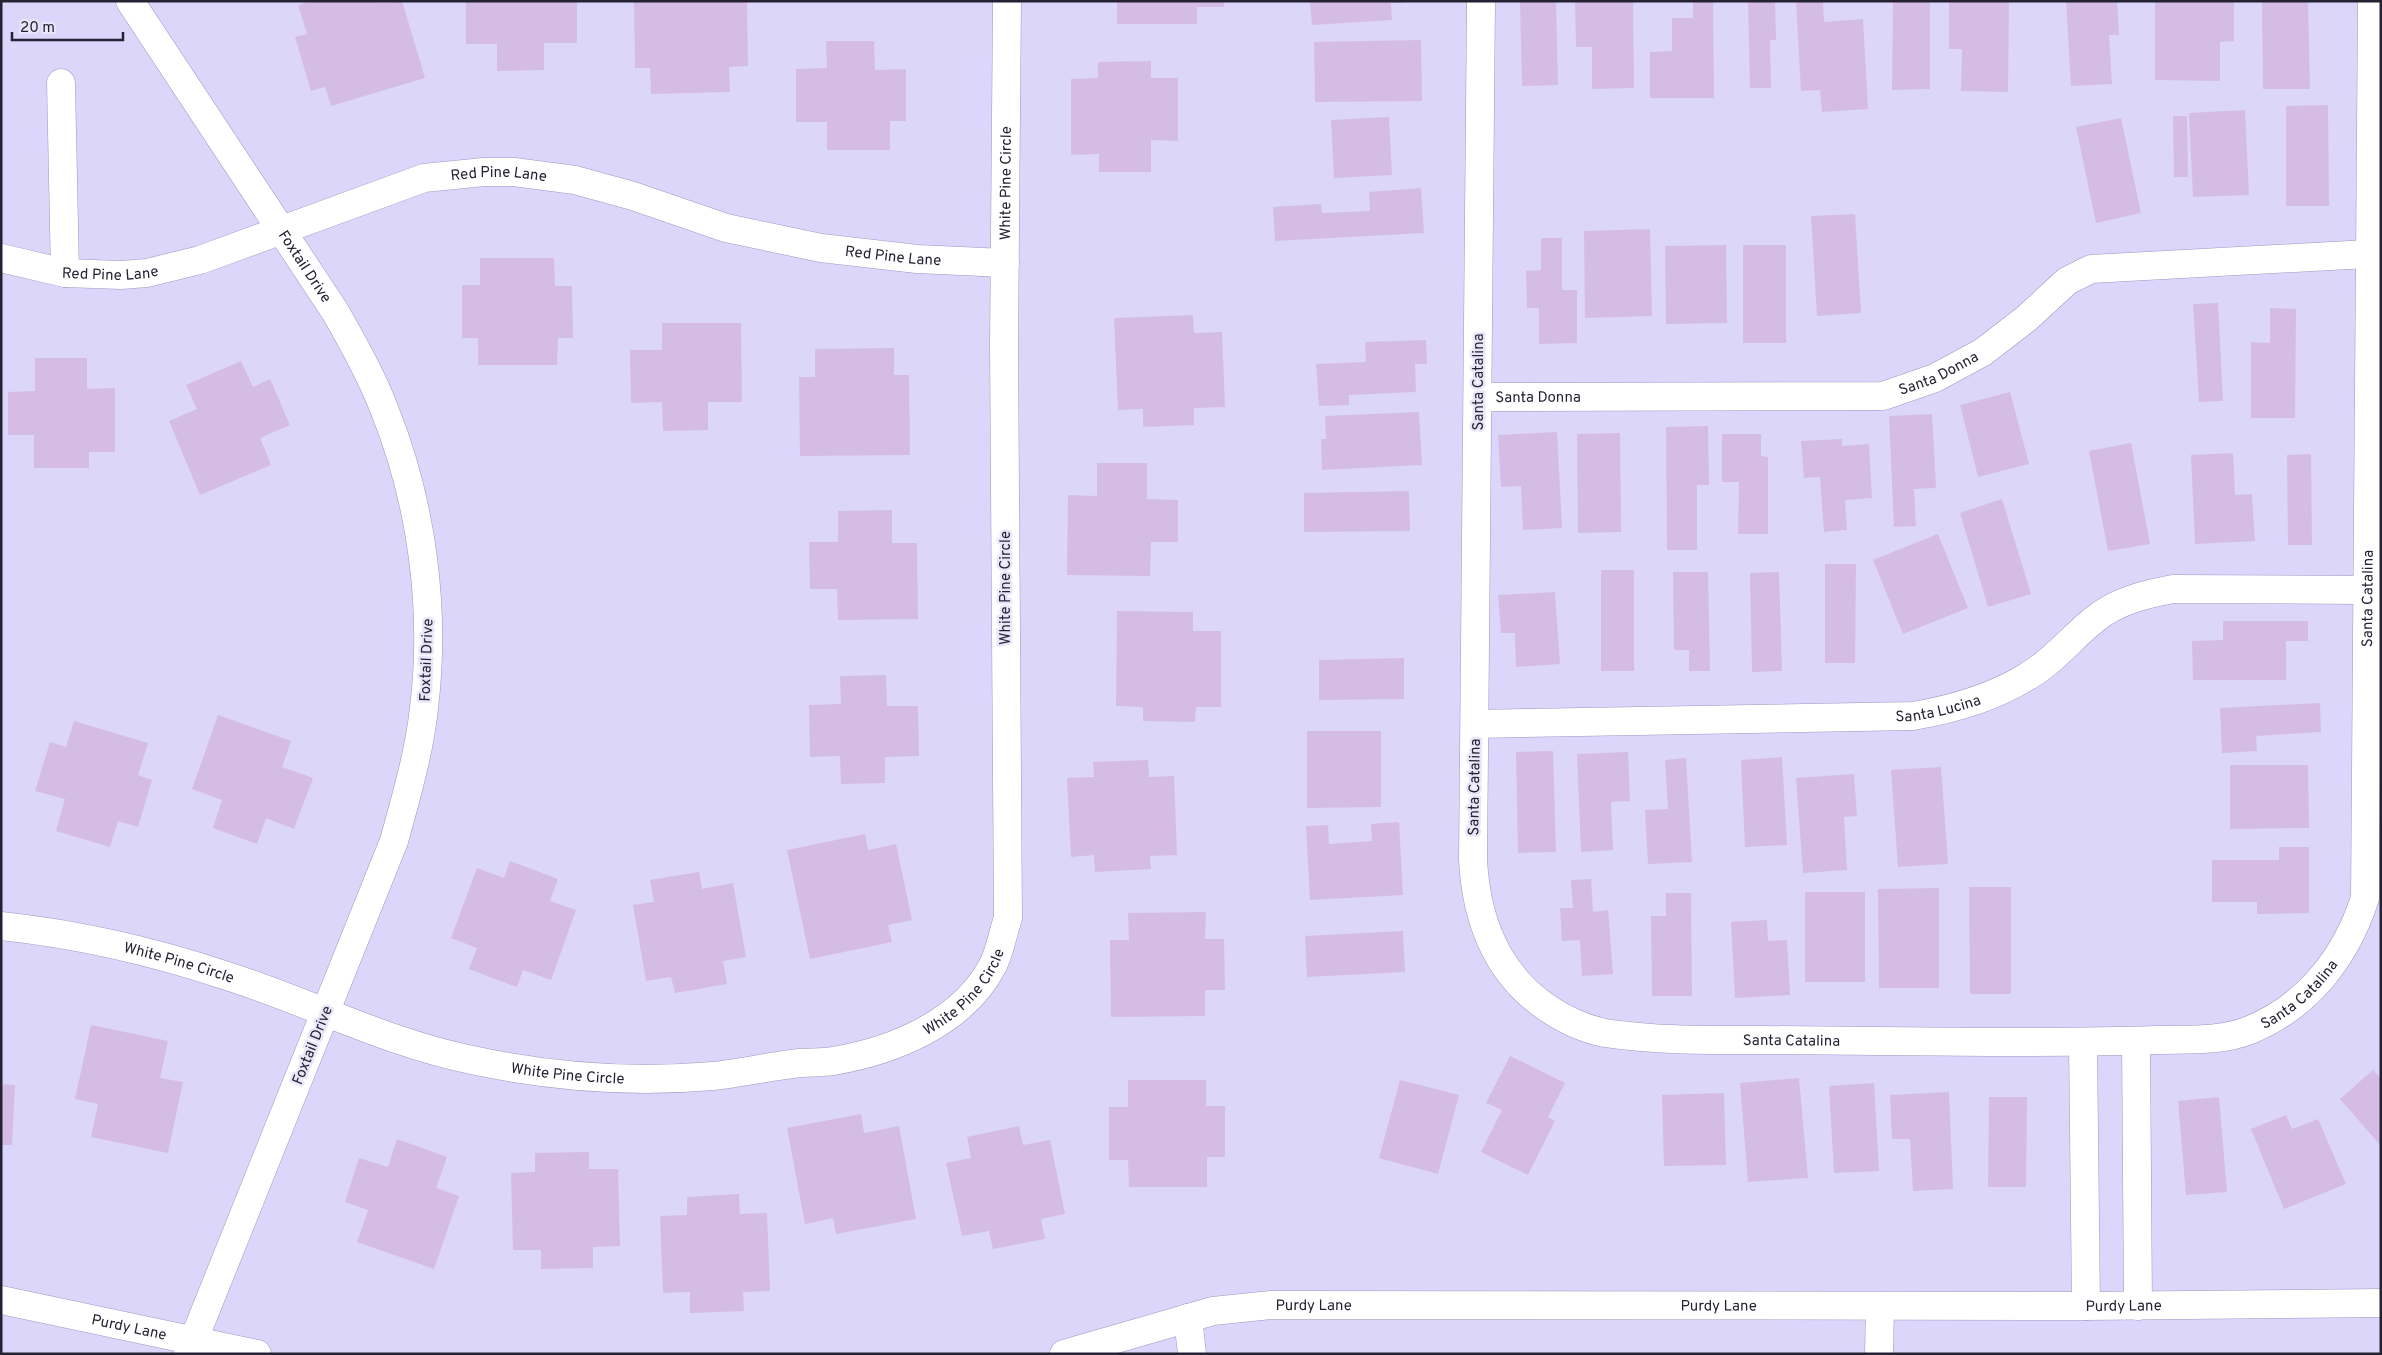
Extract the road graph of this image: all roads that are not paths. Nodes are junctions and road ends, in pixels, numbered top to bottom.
1 (130, 1) edge
2 (1007, 1) edge
3 (1481, 1) edge
4 (2372, 1) edge
5 (61, 83) dead end
6 (281, 229) junction
7 (2368, 254) junction
8 (1, 258) edge
9 (1005, 263) junction
10 (65, 273) junction
11 (1478, 397) junction
12 (2367, 590) junction
13 (1475, 724) junction
14 (1, 926) edge
15 (326, 1012) junction
16 (2136, 1041) junction
17 (2083, 1043) junction
18 (1, 1300) edge
19 (2381, 1303) edge
20 (1880, 1306) junction
21 (2086, 1306) junction
22 (2138, 1306) junction
23 (1188, 1318) junction
24 (191, 1347) edge
25 (256, 1354) edge
26 (1064, 1354) edge
27 (1192, 1354) edge
28 (1879, 1354) edge

1 - 6 street, Foxtail Drive
2 - 9 street, White Pine Circle
3 - 11 street, Santa Catalina
4 - 7 street, Santa Catalina
5 - 10 street
6 - 9 street, Red Pine Lane
6 - 10 street, Red Pine Lane
6 - 15 street, Foxtail Drive
7 - 11 street, Santa Donna
7 - 12 street, Santa Catalina
8 - 10 street, Red Pine Lane
9 - 15 street, White Pine Circle
11 - 13 street, Santa Catalina
12 - 13 street, Santa Lucina
12 - 16 street, Santa Catalina
13 - 17 street, Santa Catalina
14 - 15 street, White Pine Circle
15 - 24 street, Foxtail Drive
16 - 17 street, Santa Catalina
16 - 22 street
17 - 21 street
18 - 24 street, Purdy Lane
19 - 22 street, Purdy Lane
20 - 21 street, Purdy Lane
20 - 23 street, Purdy Lane
20 - 28 street
21 - 22 street, Purdy Lane
23 - 26 street, Purdy Lane
23 - 27 street
24 - 25 street, Purdy Lane

